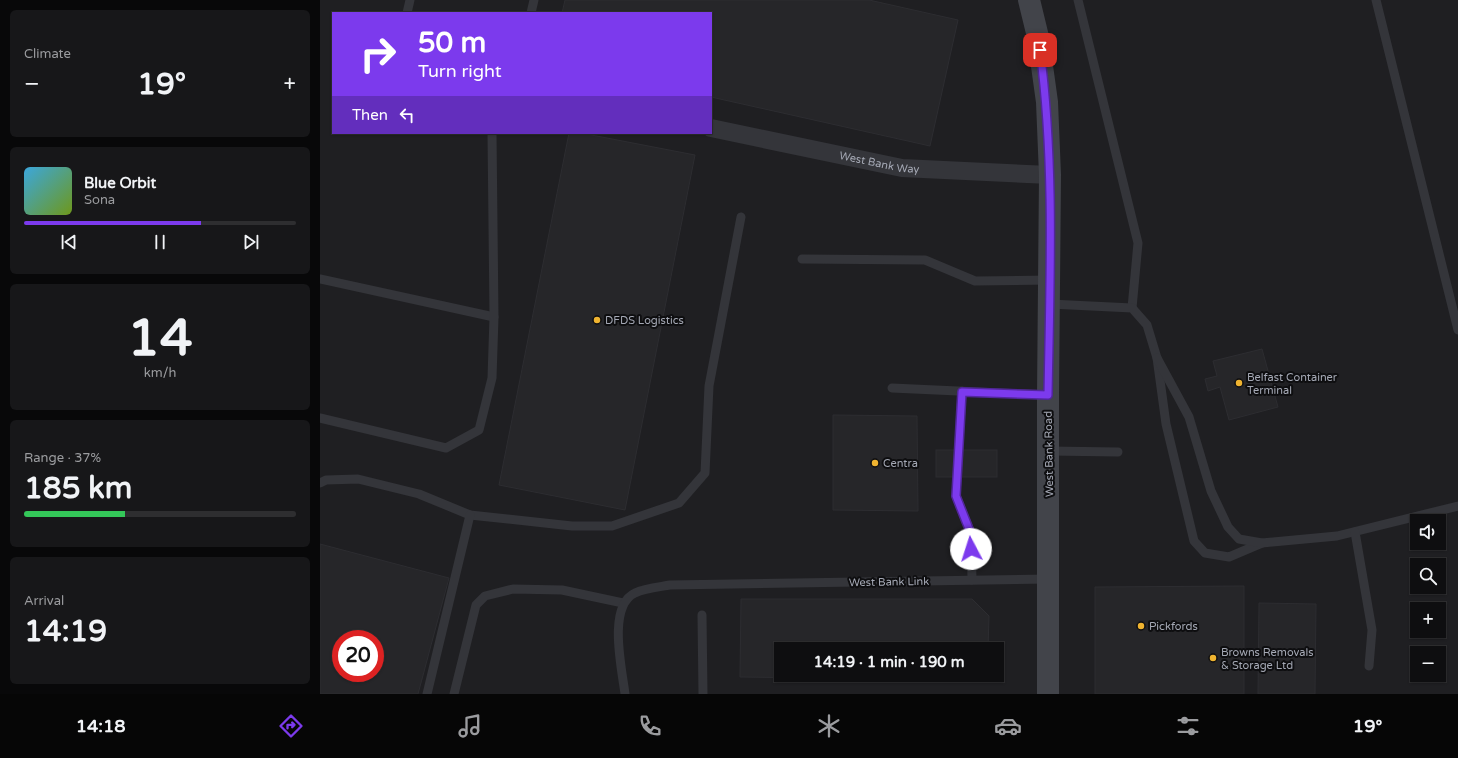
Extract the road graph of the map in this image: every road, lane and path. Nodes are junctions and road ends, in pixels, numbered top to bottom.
1 (410, 0) edge
2 (534, 0) edge
3 (1029, 0) edge
4 (1078, 0) edge
5 (1376, 0) edge
6 (407, 12) edge
7 (530, 12) edge
8 (712, 128) edge
9 (492, 134) edge
10 (1050, 174) junction
11 (741, 217) dead end
12 (802, 259) dead end
13 (320, 279) edge
14 (1050, 280) junction
15 (1050, 304) junction
16 (1132, 308) junction
17 (494, 317) junction
18 (1458, 330) edge
19 (1157, 358) junction
20 (892, 388) dead end
21 (962, 392) junction
22 (1048, 395) junction
23 (320, 418) edge
24 (1049, 451) junction
25 (1118, 452) dead end
26 (320, 483) edge
27 (1458, 506) edge
28 (470, 515) junction
29 (1355, 532) junction
30 (1262, 543) junction
31 (1049, 579) junction
32 (972, 580) junction
33 (622, 604) junction
34 (702, 615) dead end
35 (1369, 666) dead end
36 (427, 694) edge
37 (454, 694) edge
38 (625, 694) edge
39 (703, 694) edge
40 (1048, 694) edge

1 - 6 lane
2 - 7 lane
3 - 10 street, West Bank Road
4 - 16 lane
5 - 18 lane
8 - 10 street, West Bank Way
9 - 17 lane
10 - 14 street, West Bank Road
11 - 28 lane
12 - 14 lane
13 - 17 lane
14 - 15 street, West Bank Road
15 - 16 lane
15 - 22 street, West Bank Road
16 - 19 lane
17 - 23 lane
19 - 30 lane
19 - 30 lane
20 - 21 lane
21 - 22 lane
21 - 32 lane
22 - 24 street, West Bank Road
24 - 25 lane
24 - 31 street, West Bank Road
26 - 28 lane
27 - 29 lane
28 - 36 lane
29 - 30 lane
29 - 35 lane
31 - 32 lane, West Bank Link
31 - 40 street, West Bank Road
32 - 33 lane, West Bank Link
33 - 37 lane
33 - 38 lane
34 - 39 lane

